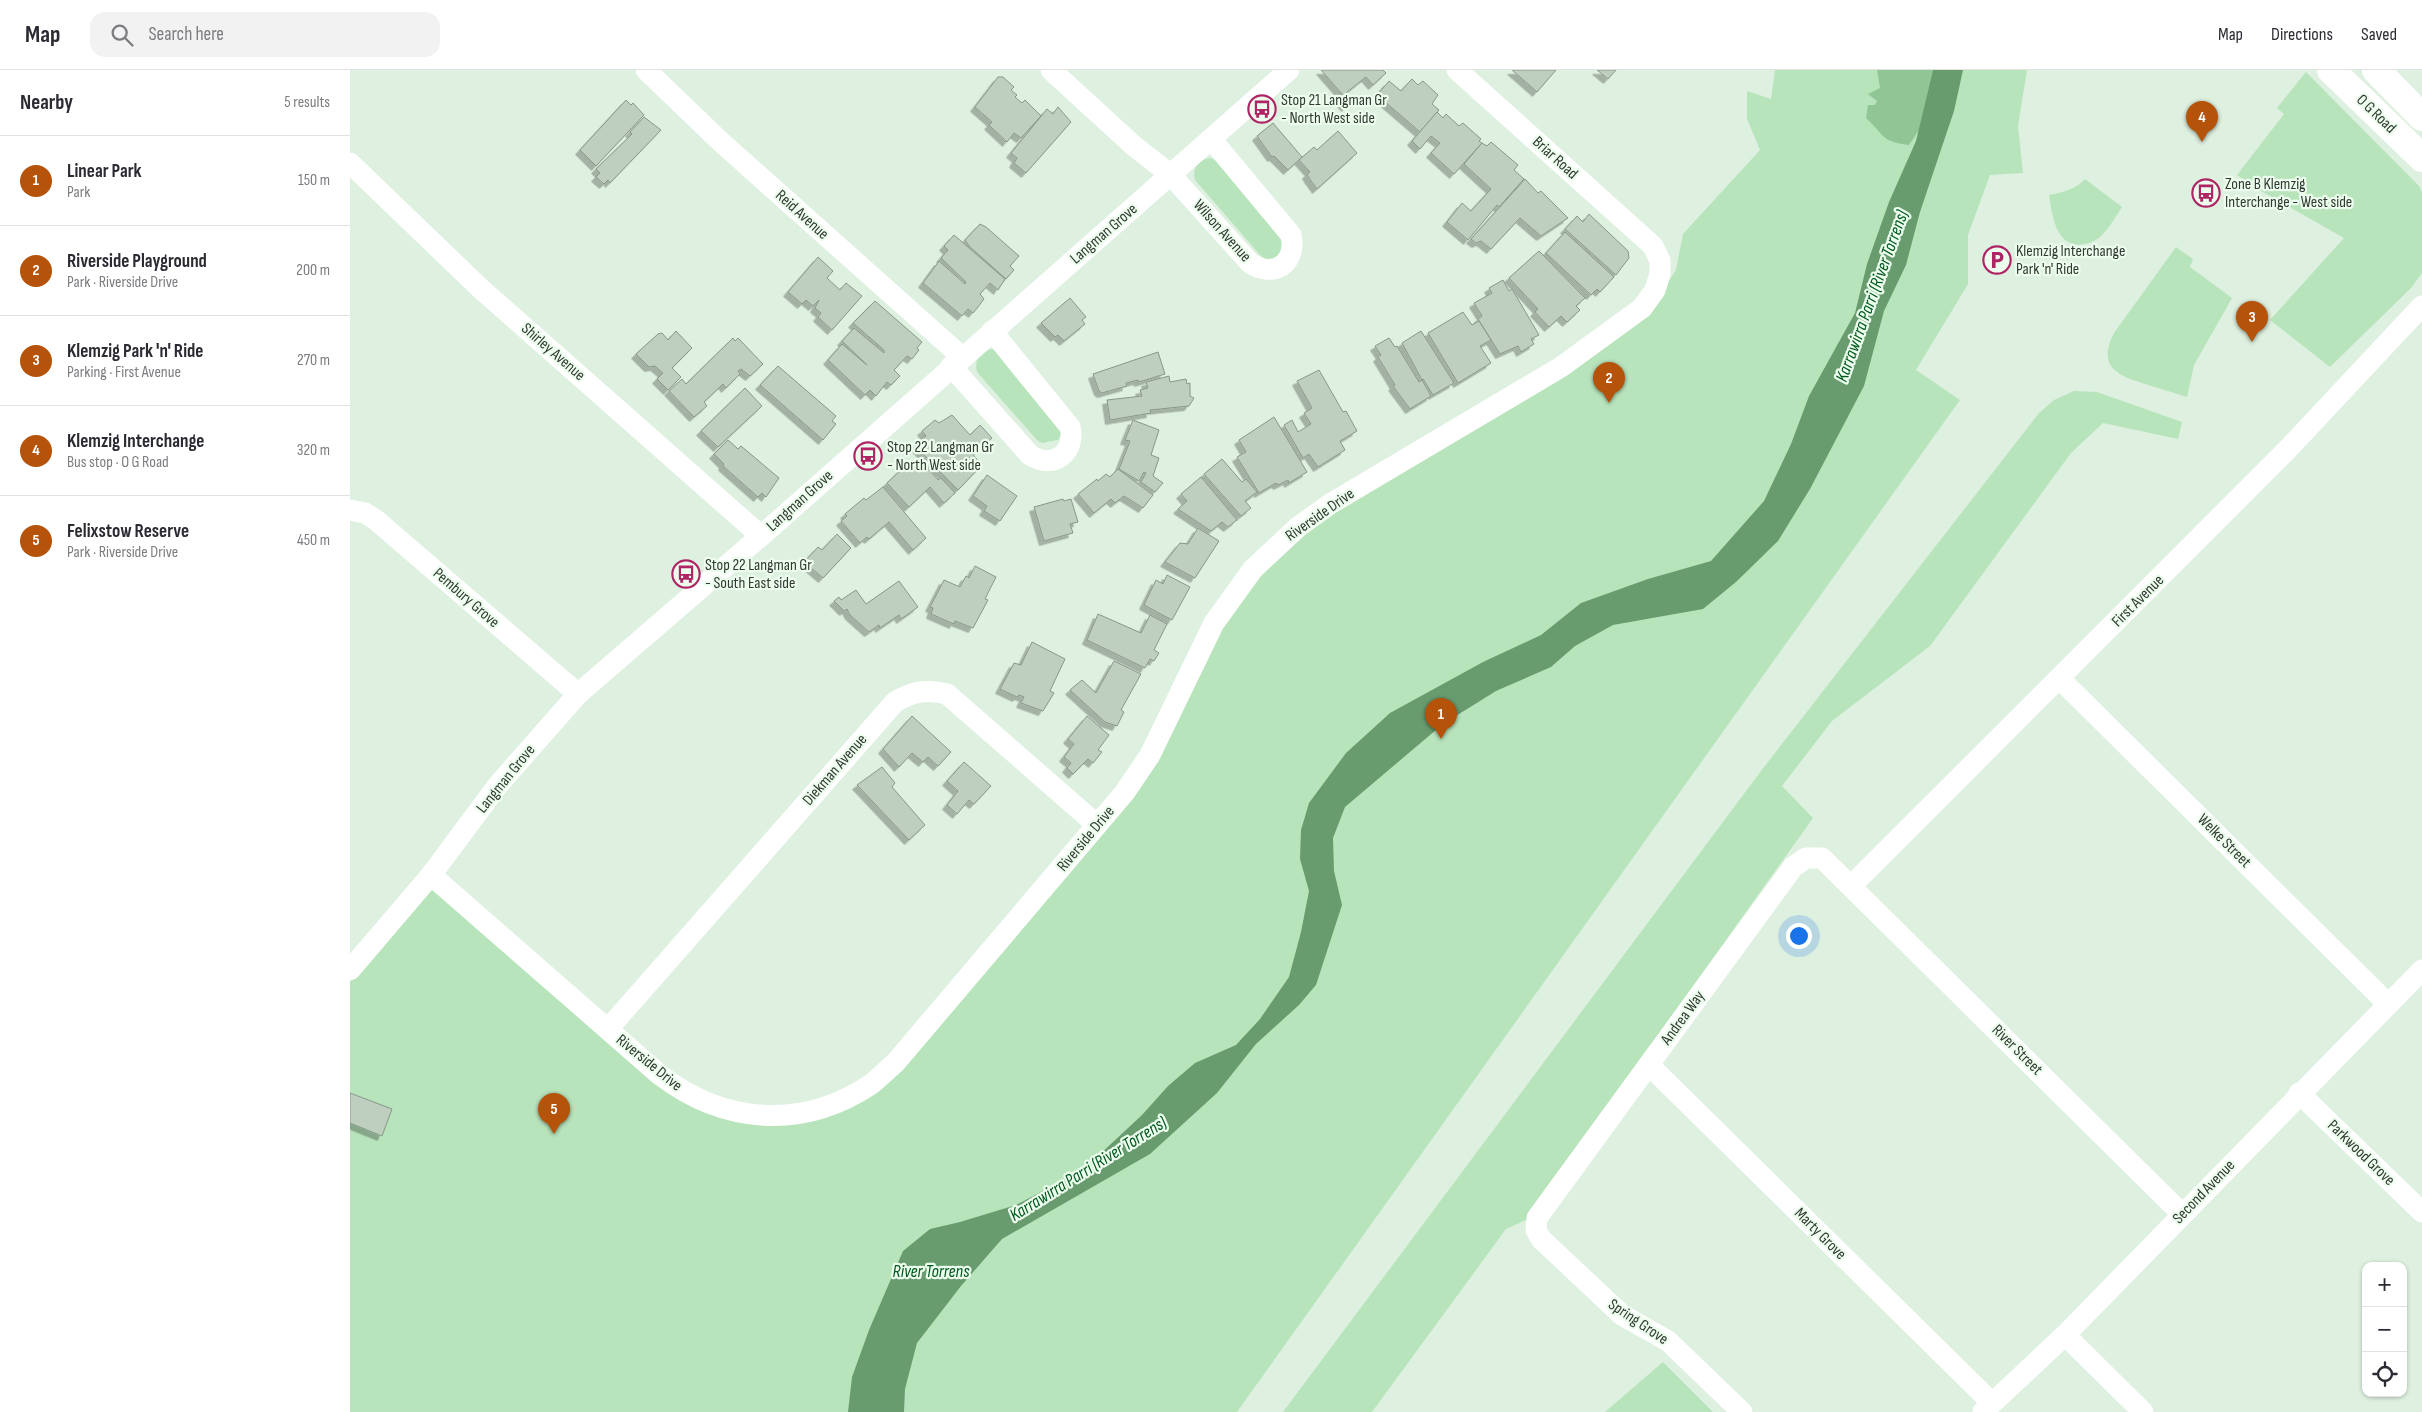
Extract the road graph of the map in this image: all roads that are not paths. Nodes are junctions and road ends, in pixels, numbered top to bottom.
1 (646, 70) edge
2 (1051, 70) edge
3 (1289, 70) edge
4 (1457, 70) edge
5 (2331, 70) edge
6 (2376, 70) edge
7 (2422, 117) edge
8 (1212, 140) junction
9 (2422, 158) edge
10 (350, 163) edge
11 (1171, 175) junction
12 (1653, 246) joint
13 (2421, 308) edge
14 (992, 331) junction
15 (956, 362) junction
16 (350, 510) edge
17 (761, 536) junction
18 (2060, 679) junction
19 (578, 694) junction
20 (1097, 825) junction
21 (430, 875) junction
22 (1851, 886) junction
23 (350, 970) edge
24 (2422, 970) edge
25 (2388, 1004) junction
26 (608, 1028) junction
27 (1649, 1065) junction
28 (2299, 1093) junction
29 (2422, 1212) edge
30 (2182, 1214) junction
31 (1536, 1230) joint
32 (2065, 1335) junction
33 (1988, 1408) edge
34 (1742, 1412) edge
35 (2143, 1412) edge

1 - 15 street, Reid Avenue
2 - 11 street, Wilson Avenue
3 - 8 street, Langman Grove
4 - 12 street, Briar Road
5 - 9 main road, O G Road
6 - 7 main road, O G Road
8 - 11 street, Langman Grove
8 - 11 street, Wilson Avenue
10 - 17 street, Shirley Avenue
11 - 14 street, Langman Grove
12 - 20 street, Riverside Drive
13 - 18 street, First Avenue
14 - 15 street, Langman Grove
14 - 15 street, Reid Avenue
15 - 17 street, Langman Grove
16 - 19 street, Pembury Grove
17 - 19 street, Langman Grove
18 - 22 street, First Avenue
18 - 25 street, Welke Street
19 - 21 street, Langman Grove
20 - 26 street, Riverside Drive
20 - 26 street, Diekman Avenue
21 - 23 street, Langman Grove
21 - 26 street, Riverside Drive
22 - 27 street, Andrea Way
22 - 30 street, River Street
24 - 25 street, Second Avenue
25 - 28 street, Second Avenue
27 - 31 street, Andrea Way
27 - 33 street, Marty Grove
28 - 29 street, Parkwood Grove
28 - 30 street, Second Avenue
30 - 32 street, Second Avenue
31 - 34 street, Spring Grove
32 - 33 street, Second Avenue
32 - 35 street

